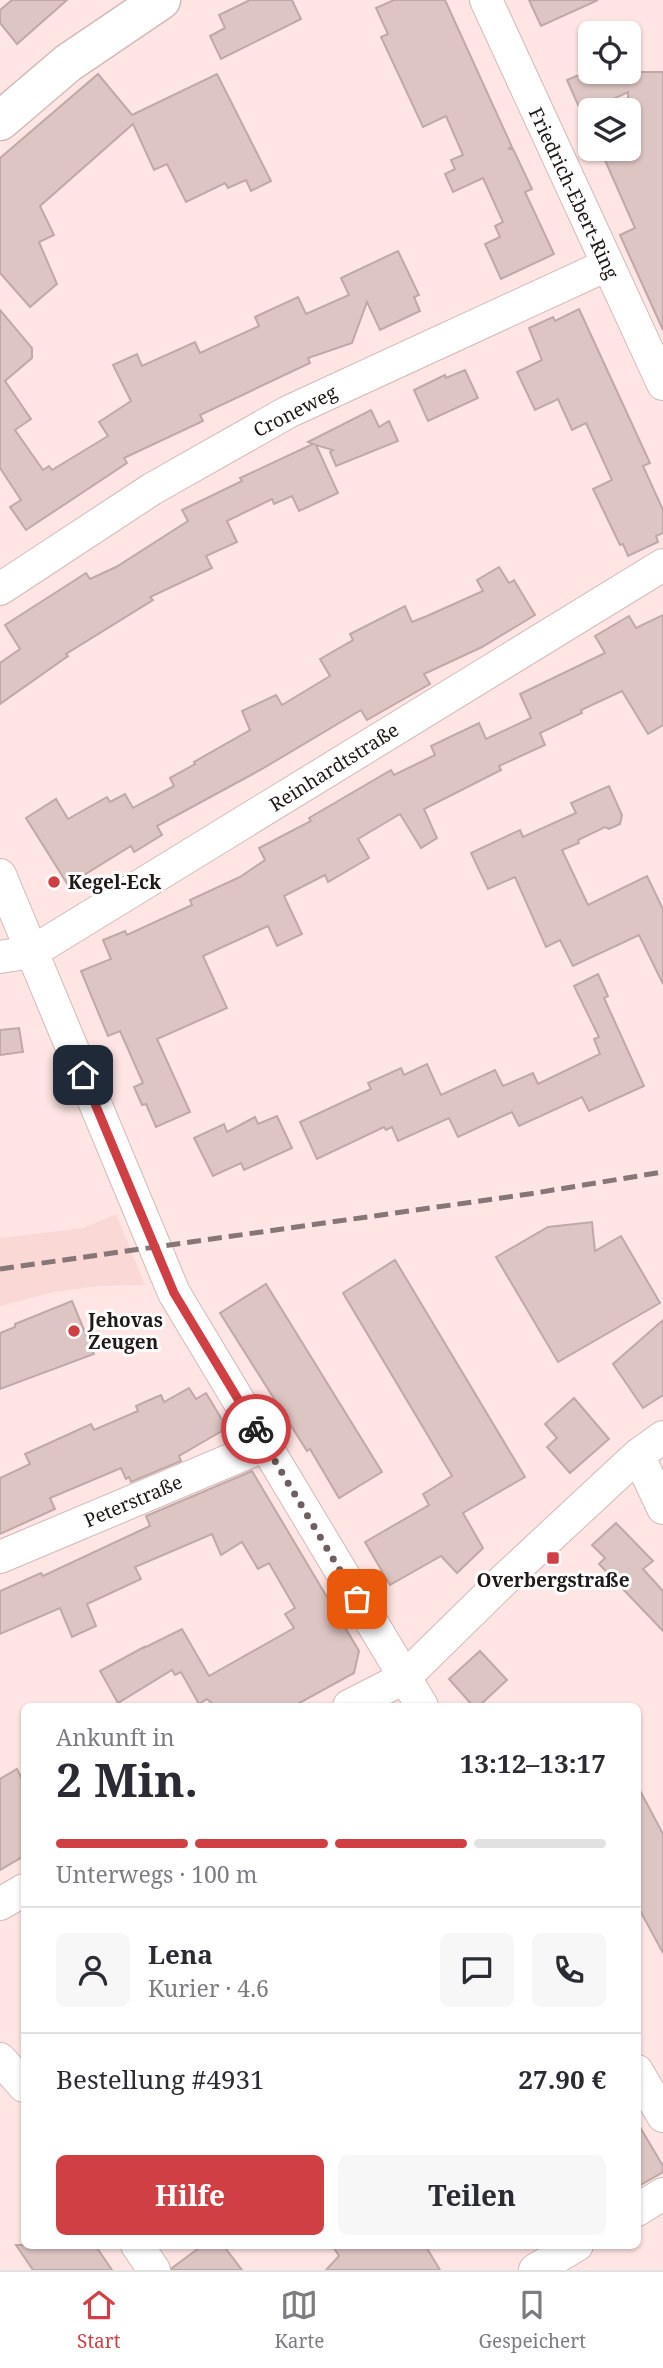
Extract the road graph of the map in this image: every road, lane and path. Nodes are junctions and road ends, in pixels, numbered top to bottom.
1 (161, 0) edge
2 (486, 0) edge
3 (0, 121) edge
4 (607, 265) junction
5 (663, 384) edge
6 (663, 565) edge
7 (0, 589) edge
8 (0, 875) edge
9 (32, 952) junction
10 (0, 957) edge
11 (266, 1445) junction
12 (650, 1446) edge
13 (663, 1508) edge
14 (0, 1557) edge
15 (404, 1678) junction
16 (355, 1703) edge
17 (420, 1703) edge
18 (21, 1892) edge
19 (0, 1904) edge
20 (0, 2059) edge
21 (641, 2078) edge
22 (21, 2084) edge
23 (663, 2116) edge
24 (663, 2194) edge
25 (641, 2208) edge
26 (140, 2249) edge
27 (570, 2249) edge
28 (155, 2270) edge
29 (535, 2270) edge

1 - 3 main road
2 - 4 street, Friedrich-Ebert-Ring
4 - 5 street, Friedrich-Ebert-Ring
4 - 7 street, Croneweg
6 - 9 street, Reinhardtstraße
8 - 9 street
9 - 10 street, Reinhardtstraße
9 - 11 street
11 - 14 street, Peterstraße
11 - 15 street
12 - 13 street
12 - 15 street
15 - 16 street
15 - 17 street
18 - 19 street
20 - 22 street
21 - 23 street
24 - 25 street
26 - 28 street
27 - 29 street

